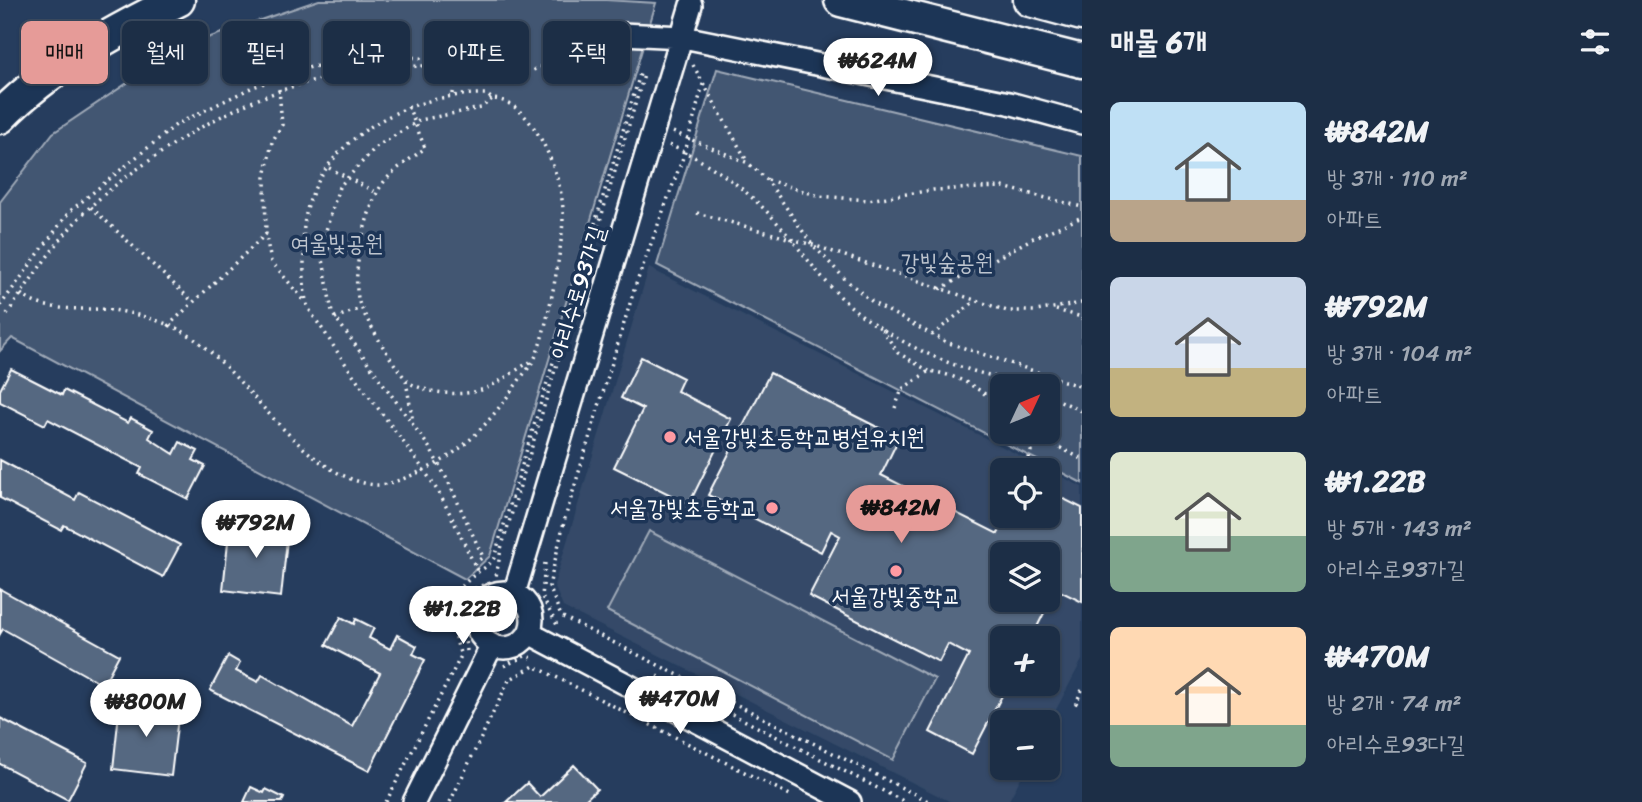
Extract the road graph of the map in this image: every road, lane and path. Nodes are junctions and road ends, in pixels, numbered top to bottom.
1 (178, 0) edge
2 (841, 0) edge
3 (1030, 0) edge
4 (691, 5) dead end
5 (1082, 14) edge
6 (630, 34) edge
7 (683, 37) junction
8 (424, 58) edge
9 (1082, 61) edge
10 (693, 65) dead end
11 (424, 67) edge
12 (454, 84) edge
13 (703, 84) junction
14 (279, 89) junction
15 (453, 94) junction
16 (492, 99) junction
17 (408, 107) junction
18 (0, 117) edge
19 (676, 120) dead end
20 (417, 122) junction
21 (1082, 123) edge
22 (673, 132) junction
23 (687, 138) junction
24 (669, 145) junction
25 (685, 152) junction
26 (665, 158) dead end
27 (748, 163) junction
28 (329, 168) junction
29 (348, 176) junction
30 (767, 180) junction
31 (377, 193) junction
32 (1082, 206) edge
33 (91, 207) junction
34 (697, 213) dead end
35 (1082, 217) edge
36 (266, 234) junction
37 (789, 239) junction
38 (813, 245) junction
39 (321, 247) junction
40 (360, 253) junction
41 (940, 289) junction
42 (21, 294) junction
43 (193, 302) junction
44 (974, 302) junction
45 (1082, 303) edge
46 (307, 304) junction
47 (0, 306) edge
48 (361, 307) junction
49 (1050, 309) junction
50 (7, 314) dead end
51 (1082, 317) edge
52 (335, 318) junction
53 (167, 326) junction
54 (881, 327) junction
55 (932, 335) junction
56 (533, 360) junction
57 (929, 371) junction
58 (990, 376) edge
59 (406, 379) junction
60 (1073, 382) junction
61 (1082, 382) edge
62 (1082, 387) edge
63 (990, 399) edge
64 (1060, 401) edge
65 (895, 408) dead end
66 (1082, 411) edge
67 (413, 425) junction
68 (581, 442) dead end
69 (1053, 444) edge
70 (1082, 459) edge
71 (438, 463) junction
72 (425, 471) junction
73 (557, 521) dead end
74 (546, 560) dead end
75 (474, 564) junction
76 (478, 572) junction
77 (514, 594) junction
78 (567, 631) dead end
79 (529, 633) junction
80 (492, 645) junction
81 (542, 661) dead end
82 (468, 663) dead end
83 (501, 673) dead end
84 (653, 674) dead end
85 (1082, 690) edge
86 (1082, 706) edge
87 (386, 802) edge
88 (414, 802) edge
89 (450, 802) edge
90 (804, 802) edge
91 (850, 802) edge
92 (905, 802) edge
93 (930, 802) edge

1 - 18 highway
2 - 9 highway
3 - 5 highway
4 - 7 street, 아리수로93가길
6 - 7 street
7 - 21 street
7 - 77 street, 아리수로93가길
8 - 47 path
10 - 13 path
11 - 14 path
12 - 15 path
13 - 23 path
13 - 27 path
14 - 33 path
14 - 36 path
15 - 16 path
15 - 17 path
16 - 20 path
16 - 56 path
17 - 20 path
17 - 28 path
19 - 22 path
20 - 29 path
20 - 31 path
22 - 23 path
22 - 24 path
23 - 25 path
23 - 27 path
24 - 25 path
24 - 26 path
25 - 37 path
25 - 93 path
27 - 30 path
28 - 29 path
28 - 46 path
29 - 31 path
29 - 39 path
30 - 32 path
30 - 38 path
31 - 40 path
33 - 42 path
33 - 43 path
34 - 37 path
35 - 41 path
36 - 43 path
36 - 46 path
37 - 38 path
37 - 54 path
38 - 41 path
38 - 55 path
39 - 40 path
39 - 52 path
40 - 48 path
41 - 44 path
42 - 50 path
42 - 53 path
43 - 53 path
44 - 49 path
44 - 55 path
45 - 49 path
46 - 72 path
48 - 52 path
48 - 59 path
49 - 51 path
52 - 67 path
53 - 72 path
54 - 57 path
54 - 58 path
55 - 60 path
56 - 59 path
56 - 71 path
57 - 63 path
57 - 65 path
59 - 67 path
60 - 61 path
60 - 62 path
64 - 66 path
67 - 71 path
68 - 73 path
69 - 70 path
71 - 72 path
71 - 75 path
72 - 75 path
74 - 78 path
75 - 76 path
76 - 82 path
76 - 87 path
77 - 79 street
77 - 80 street
79 - 80 street
79 - 91 street
80 - 88 street
81 - 83 path
84 - 92 path
85 - 86 path
89 - 90 path

